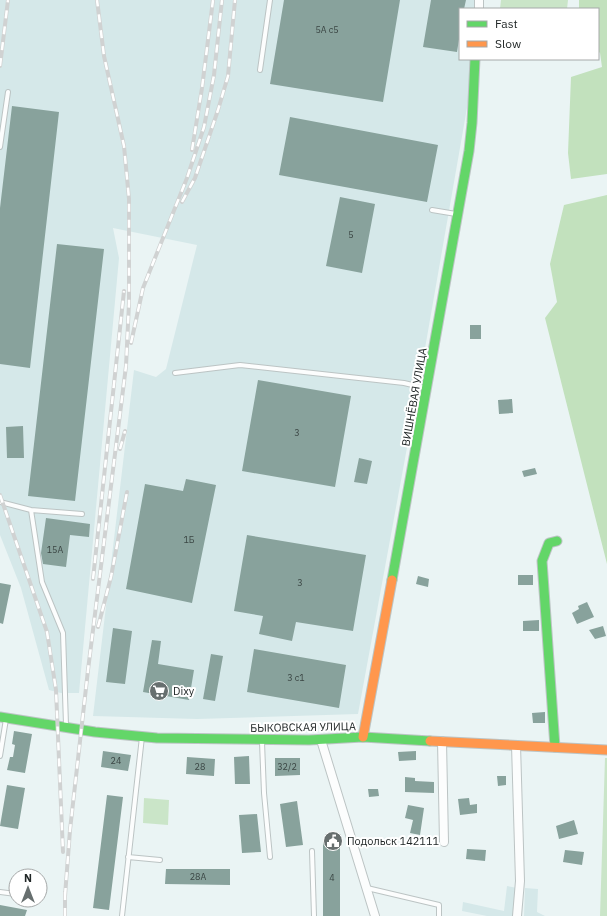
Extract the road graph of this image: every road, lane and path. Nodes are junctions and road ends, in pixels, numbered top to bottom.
1 (270, 0) edge
2 (475, 60) edge
3 (260, 70) dead end
4 (8, 92) dead end
5 (0, 147) edge
6 (432, 210) dead end
7 (458, 214) junction
8 (175, 373) dead end
9 (427, 389) junction
10 (0, 502) edge
11 (31, 510) junction
12 (82, 514) dead end
13 (557, 541) dead end
14 (3, 718) edge
15 (66, 728) junction
16 (142, 737) junction
17 (363, 738) junction
18 (262, 740) junction
19 (321, 740) junction
20 (442, 741) junction
21 (516, 745) junction
22 (555, 747) junction
23 (607, 750) edge
24 (0, 756) edge
25 (444, 842) dead end
26 (312, 851) dead end
27 (128, 857) junction
28 (270, 857) dead end
29 (160, 860) dead end
30 (367, 888) junction
31 (122, 916) edge
32 (314, 916) edge
33 (375, 916) edge
34 (439, 916) edge
35 (518, 916) edge

1 - 3 lane
2 - 7 street, ВИШНЁВАЯ УЛИЦА
4 - 5 lane
6 - 7 lane
7 - 9 street, ВИШНЁВАЯ УЛИЦА
8 - 9 lane
9 - 17 street, ВИШНЁВАЯ УЛИЦА
10 - 11 lane
11 - 12 lane
11 - 15 lane
13 - 22 street
14 - 15 street, БЫКОВСКАЯ УЛИЦА
14 - 24 lane
15 - 16 street, БЫКОВСКАЯ УЛИЦА
16 - 18 street, БЫКОВСКАЯ УЛИЦА
16 - 27 lane
17 - 19 street, БЫКОВСКАЯ УЛИЦА
17 - 20 street, БЫКОВСКАЯ УЛИЦА
18 - 19 street, БЫКОВСКАЯ УЛИЦА
18 - 28 lane
19 - 30 street
20 - 21 street, БЫКОВСКАЯ УЛИЦА
20 - 25 street
21 - 22 street, БЫКОВСКАЯ УЛИЦА
21 - 35 street
22 - 23 street, БЫКОВСКАЯ УЛИЦА
26 - 32 lane
27 - 29 lane
27 - 31 lane
30 - 33 street
30 - 34 lane

